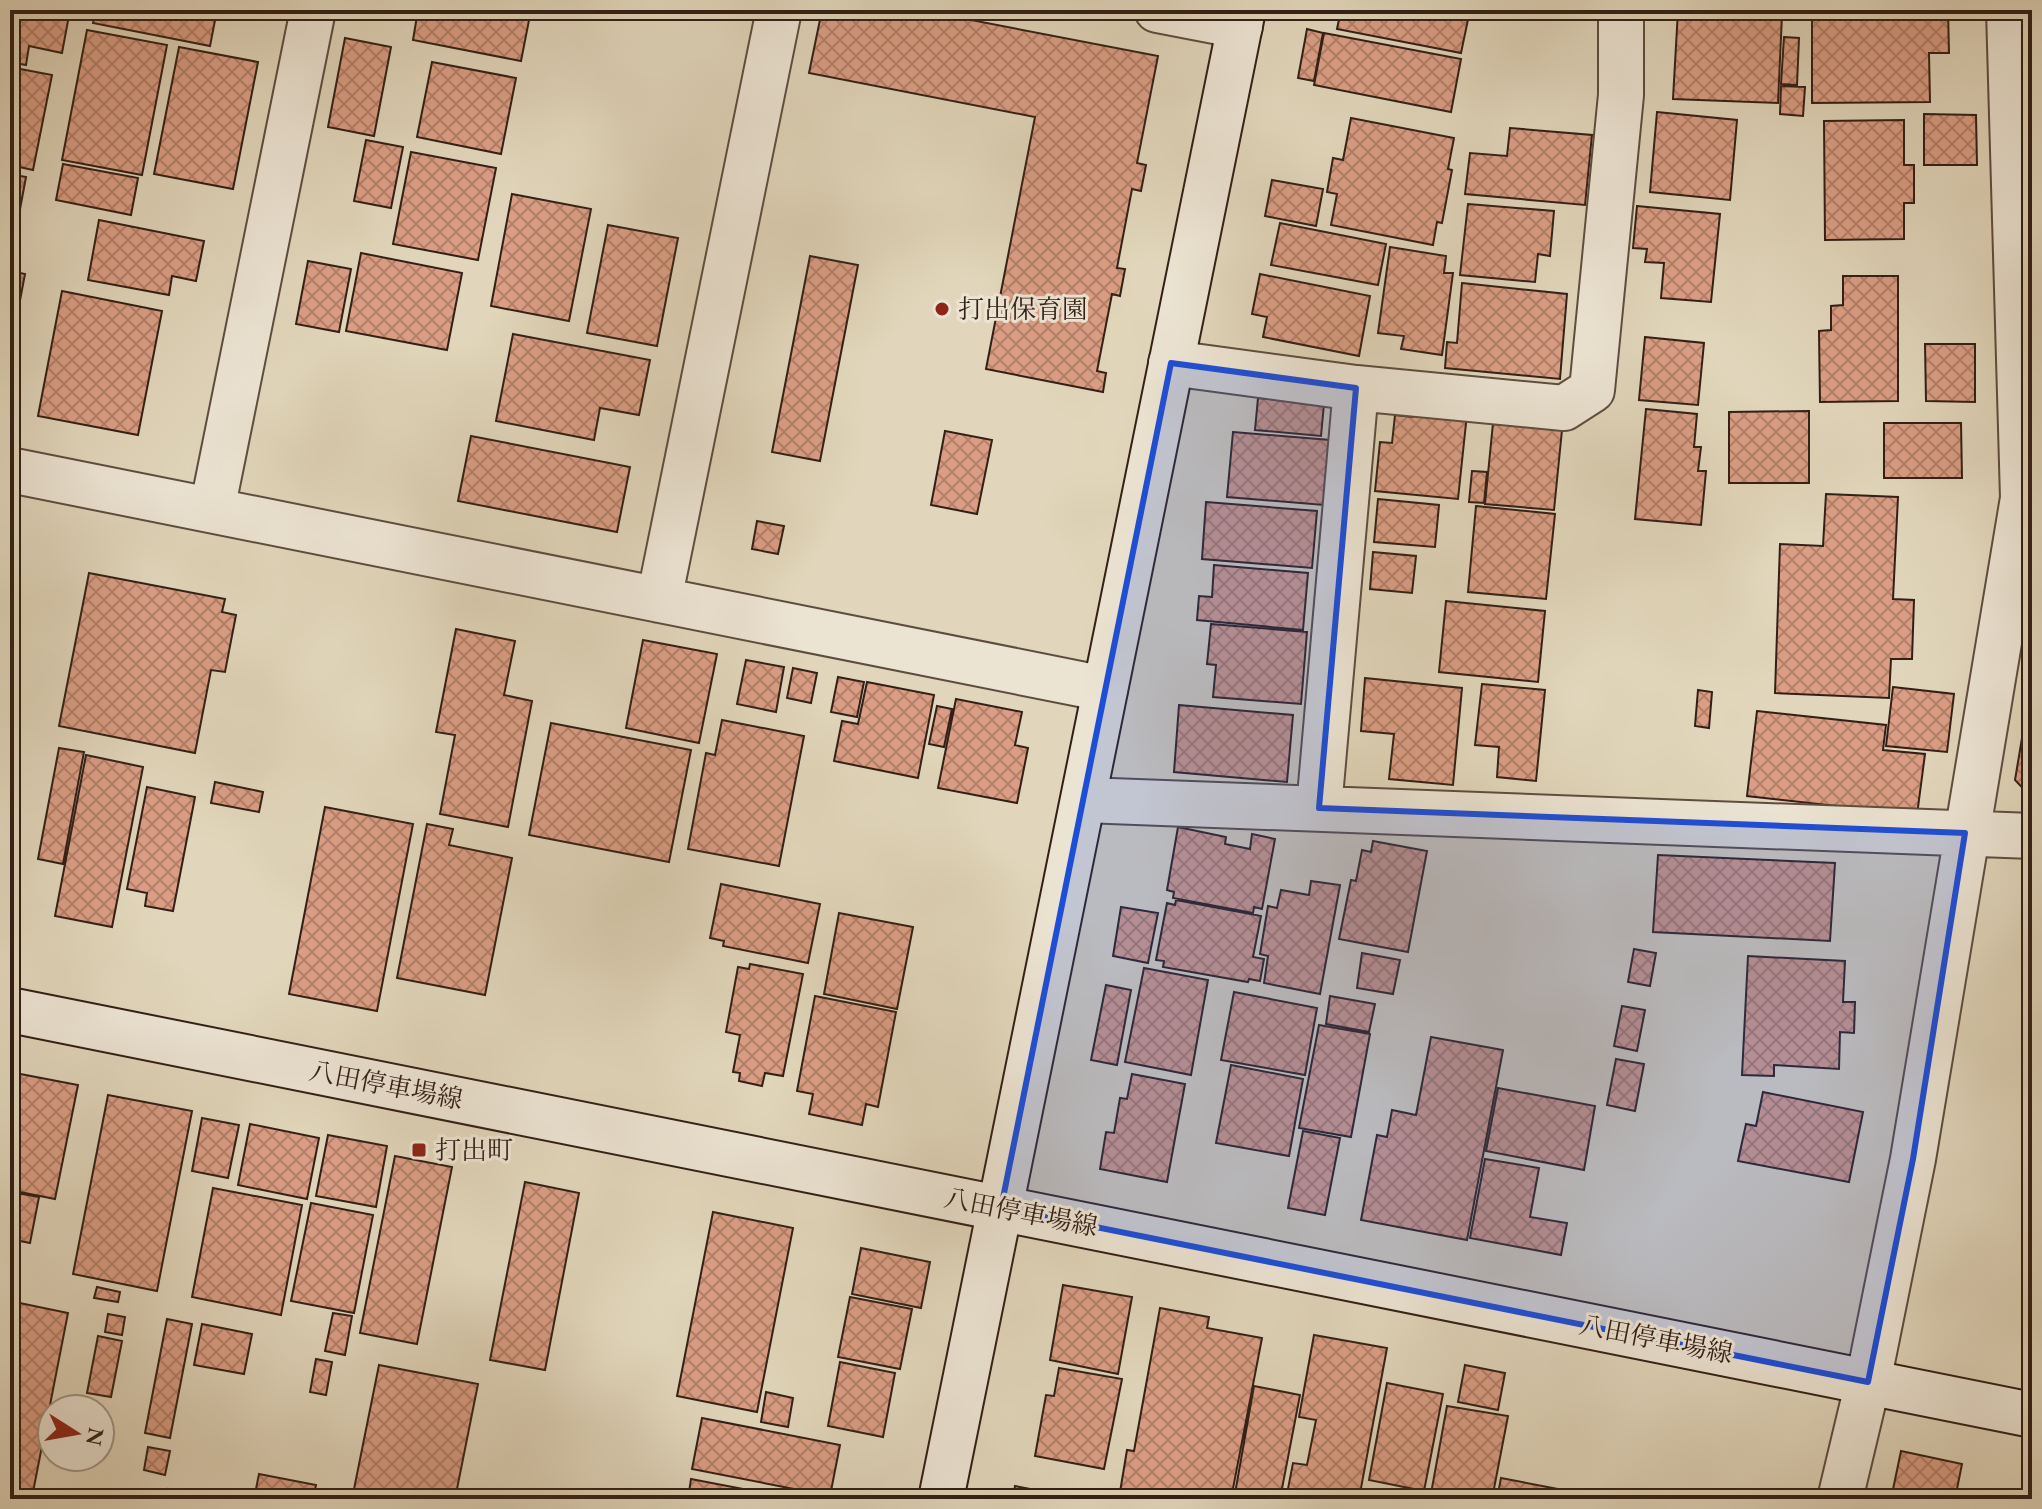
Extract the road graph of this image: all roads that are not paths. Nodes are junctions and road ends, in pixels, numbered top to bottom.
1 (313, 10) edge
2 (779, 10) edge
3 (1157, 10) edge
4 (1621, 10) edge
5 (2009, 10) edge
6 (1241, 18) edge
7 (1171, 363) junction
8 (1356, 388) junction
9 (10, 470) edge
10 (212, 510) junction
11 (659, 600) junction
12 (1105, 689) junction
13 (1084, 800) junction
14 (1319, 808) junction
15 (1965, 833) junction
16 (2032, 836) edge
17 (10, 1010) edge
18 (1001, 1208) junction
19 (1868, 1382) junction
20 (2032, 1415) edge
21 (941, 1499) edge
22 (1840, 1499) edge

1 - 10 street
2 - 11 street
3 - 6 street
4 - 8 street
5 - 15 street
6 - 7 street
7 - 8 street
7 - 12 street
8 - 14 street
9 - 10 street
10 - 11 street
11 - 12 street
12 - 13 street
13 - 14 street
13 - 18 street
14 - 15 street
15 - 16 street
15 - 19 street
17 - 18 street, 八田停車場線
18 - 19 street, 八田停車場線
18 - 21 street
19 - 20 street, 八田停車場線
19 - 22 street

